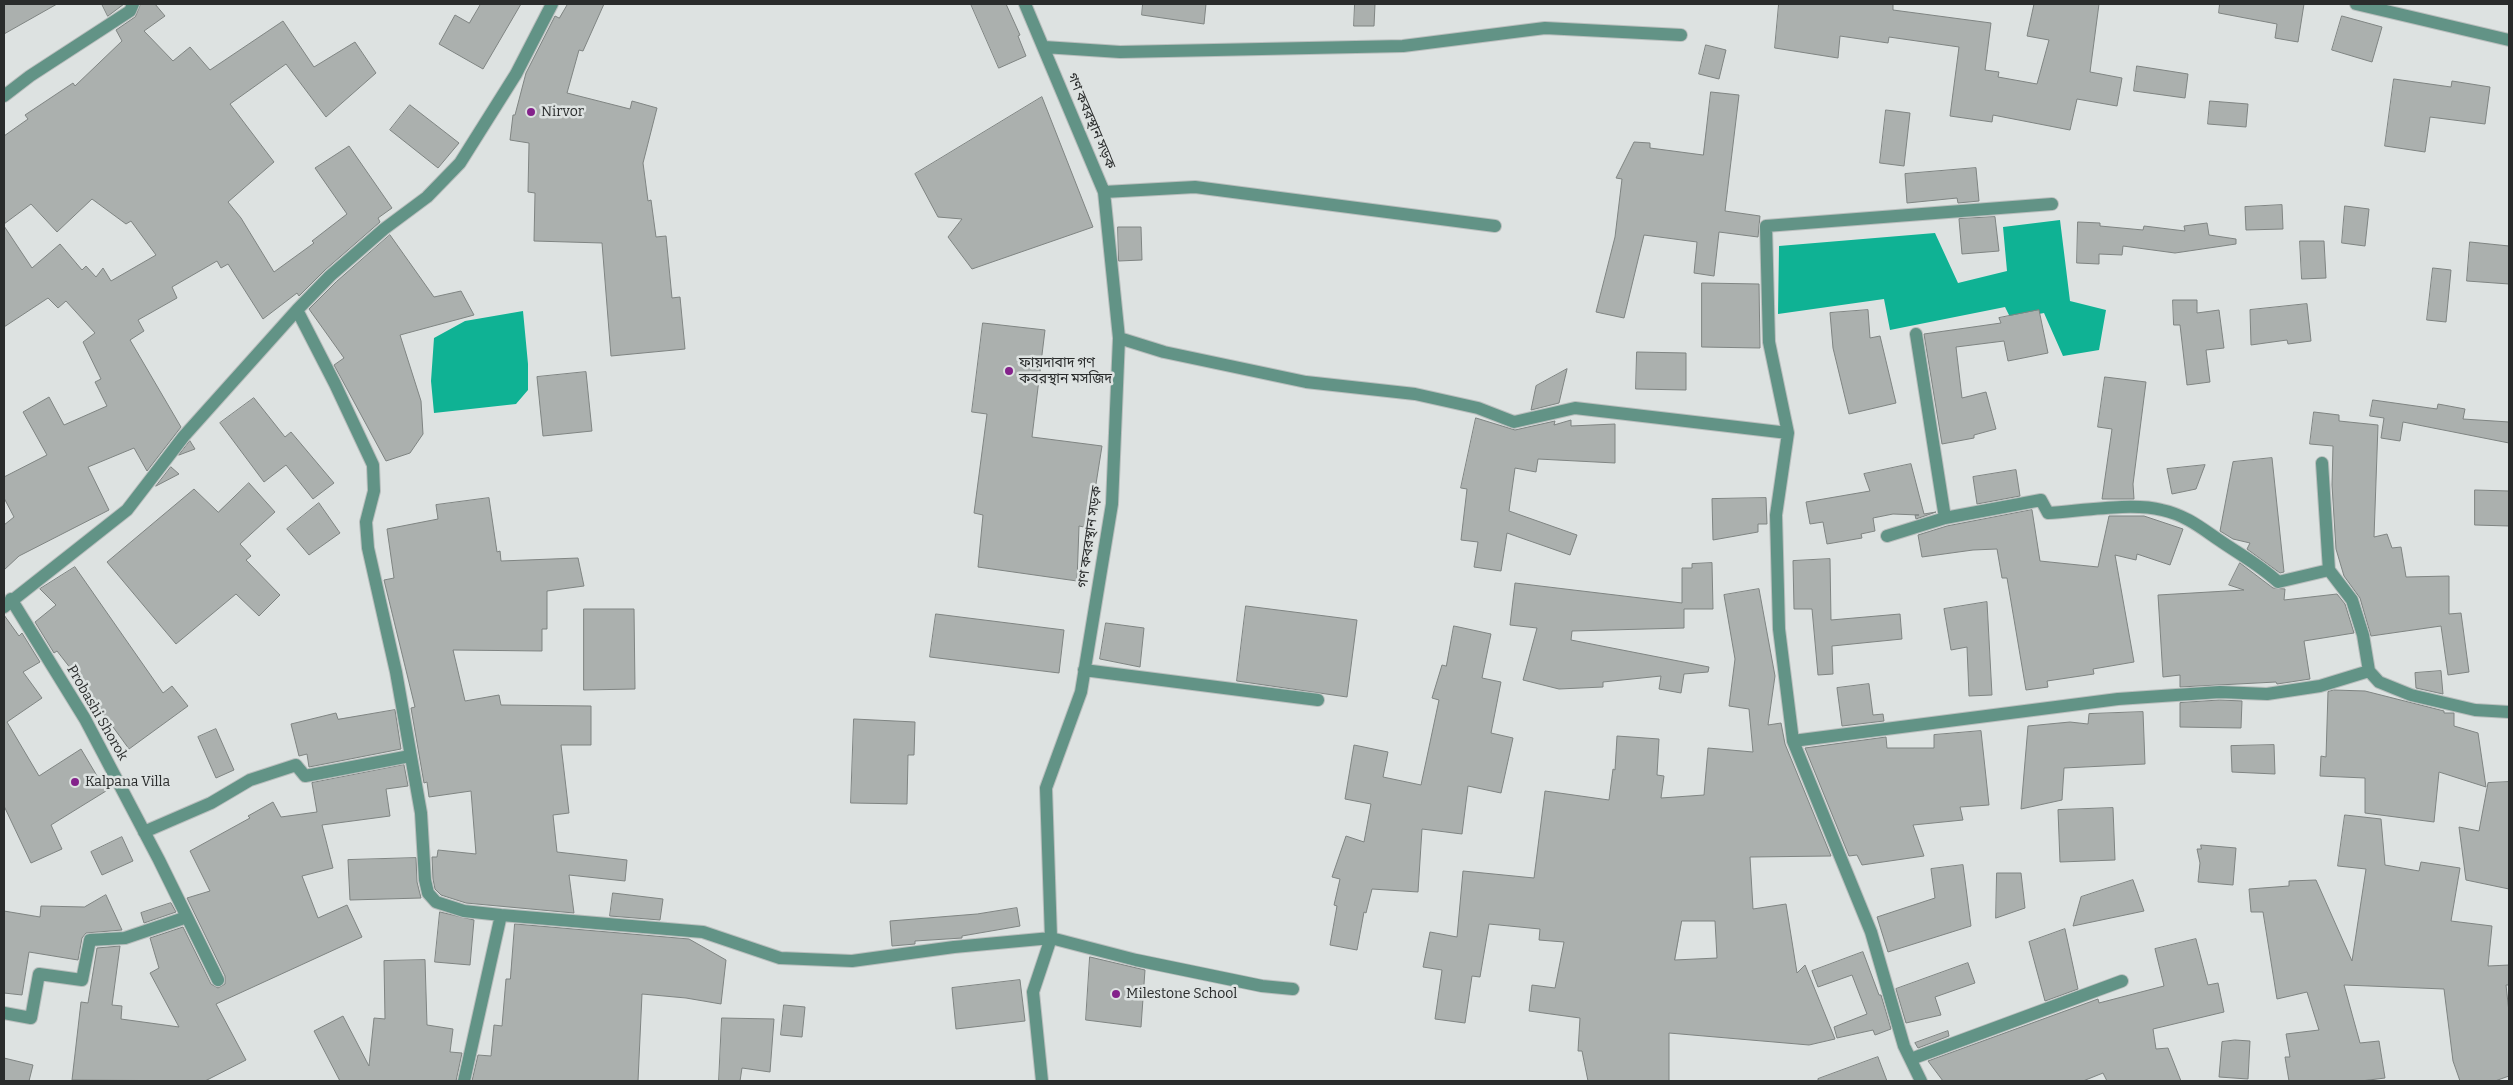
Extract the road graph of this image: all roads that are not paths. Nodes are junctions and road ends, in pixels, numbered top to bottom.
1 (134, 4) edge
2 (552, 4) edge
3 (1025, 4) edge
4 (2356, 4) edge
5 (1681, 35) dead end
6 (2509, 40) edge
7 (1044, 47) junction
8 (4, 96) edge
9 (1104, 192) junction
10 (2052, 204) dead end
11 (1495, 226) dead end
12 (297, 310) junction
13 (1916, 334) dead end
14 (1119, 338) junction
15 (1788, 433) junction
16 (2322, 463) dead end
17 (1945, 518) junction
18 (1887, 536) dead end
19 (2330, 570) junction
20 (7, 603) edge
21 (1084, 670) junction
22 (2369, 671) junction
23 (1318, 700) dead end
24 (2509, 712) edge
25 (1793, 741) junction
26 (410, 756) junction
27 (144, 832) junction
28 (500, 915) junction
29 (187, 917) junction
30 (1051, 938) junction
31 (218, 980) dead end
32 (2122, 981) dead end
33 (1293, 989) dead end
34 (4, 1013) edge
35 (1911, 1059) junction
36 (465, 1077) edge
37 (1042, 1081) edge
38 (1921, 1081) edge

1 - 8 street
2 - 12 street
3 - 7 street, গণ কবরস্থান সড়ক
4 - 6 street
5 - 7 street
7 - 9 street, গণ কবরস্থান সড়ক
9 - 11 street
9 - 14 street, গণ কবরস্থান সড়ক
10 - 15 street
12 - 20 street
12 - 26 street
13 - 17 street
14 - 15 street
14 - 21 street, গণ কবরস্থান সড়ক
15 - 25 street
16 - 19 street
17 - 18 street
17 - 19 street
19 - 22 street
20 - 27 street, Probashi Shorok
21 - 23 street
21 - 30 street, গণ কবরস্থান সড়ক
22 - 24 street
22 - 25 street
25 - 35 street
26 - 27 street
26 - 28 street
27 - 29 street, Probashi Shorok
28 - 30 street
28 - 36 street
29 - 31 street, Probashi Shorok
29 - 34 street
30 - 33 street
30 - 37 street, গণ কবরস্থান সড়ক
32 - 35 street
35 - 38 street

